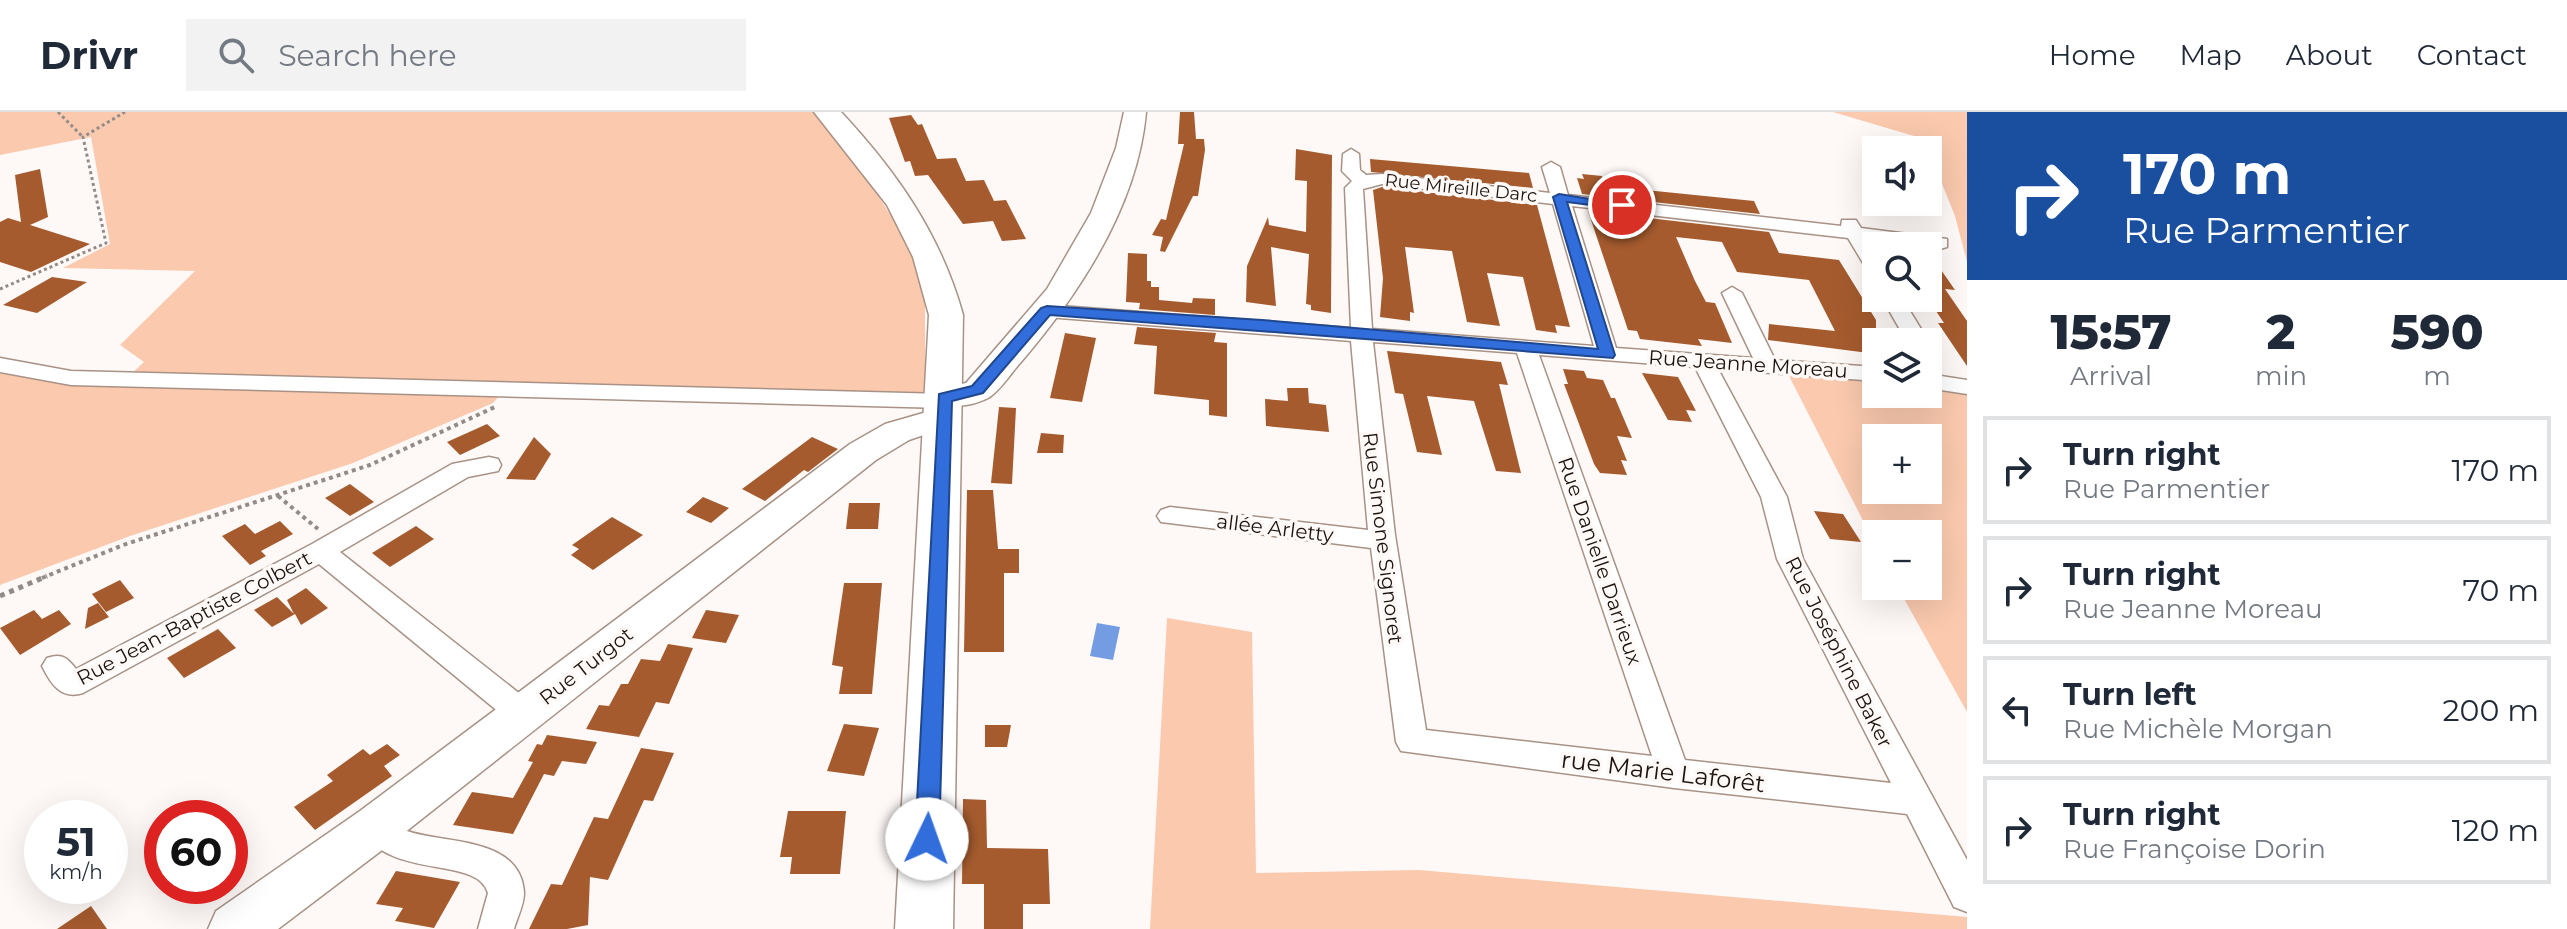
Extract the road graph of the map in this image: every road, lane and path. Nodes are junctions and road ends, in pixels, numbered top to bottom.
1 (58, 112) edge
2 (125, 112) edge
3 (827, 112) edge
4 (1135, 112) edge
5 (83, 137) junction
6 (1351, 154) dead end
7 (1551, 167) dead end
8 (1362, 181) junction
9 (1559, 197) junction
10 (1851, 227) junction
11 (1879, 232) edge
12 (1862, 245) edge
13 (0, 289) edge
14 (1732, 293) dead end
15 (1047, 311) junction
16 (1360, 334) junction
17 (1526, 348) junction
18 (1607, 355) junction
19 (1703, 361) junction
20 (0, 365) edge
21 (1767, 365) junction
22 (1862, 373) edge
23 (1942, 383) edge
24 (1967, 387) edge
25 (498, 405) dead end
26 (944, 405) junction
27 (489, 465) dead end
28 (278, 495) junction
29 (1170, 516) dead end
30 (1380, 540) junction
31 (328, 547) junction
32 (0, 596) edge
33 (57, 666) dead end
34 (523, 714) junction
35 (1412, 742) joint
36 (1674, 774) junction
37 (1914, 800) junction
38 (377, 826) junction
39 (1967, 895) edge
40 (235, 929) edge
41 (496, 929) edge
42 (924, 929) edge

1 - 5 path
2 - 5 path
3 - 26 main road
4 - 15 street, Rue Turgot
5 - 13 path
6 - 8 street, Rue Mireille Darc
7 - 9 street
8 - 9 street, Rue Mireille Darc
8 - 16 street, Rue Mireille Darc
9 - 10 street, Rue Mireille Darc
9 - 18 street
10 - 11 street, Rue Mireille Darc
10 - 12 street
14 - 21 street
15 - 16 street, Rue Jeanne Moreau
15 - 26 street, Rue Turgot
16 - 17 street, Rue Jeanne Moreau
16 - 30 street, Rue Simone Signoret
17 - 18 street, Rue Jeanne Moreau
17 - 36 street, Rue Danielle Darrieux
18 - 19 street, Rue Jeanne Moreau
19 - 21 street, Rue Jeanne Moreau
19 - 37 street, Rue Joséphine Baker
20 - 26 street
21 - 22 street, Rue Jeanne Moreau
23 - 24 street
25 - 28 path
26 - 34 street, Rue Turgot
26 - 42 main road
27 - 31 street
28 - 31 path
28 - 32 path
29 - 30 street, allée Arletty
30 - 35 street, Rue Simone Signoret
31 - 33 street, Rue Jean-Baptiste Colbert
31 - 34 street, Rue Jean-Baptiste Colbert
34 - 38 street, Rue Turgot
35 - 36 street, rue Marie Laforêt
36 - 37 street, rue Marie Laforêt
37 - 39 street, Rue Joséphine Baker
38 - 40 street, Rue Turgot
38 - 41 street

